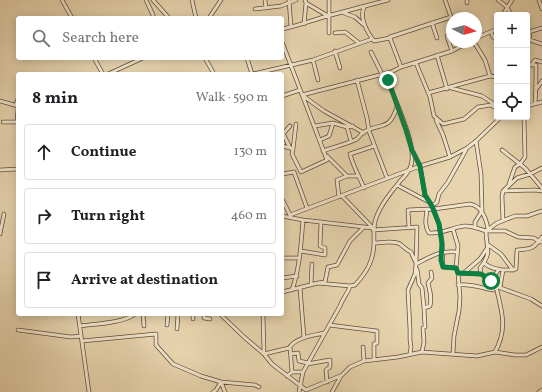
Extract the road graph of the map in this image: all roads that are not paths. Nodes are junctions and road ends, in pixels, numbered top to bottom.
1 (62, 0) edge
2 (146, 0) edge
3 (153, 0) edge
4 (192, 0) edge
5 (221, 0) edge
6 (265, 0) edge
7 (296, 0) edge
8 (329, 0) edge
9 (372, 0) edge
10 (388, 0) edge
11 (451, 0) edge
12 (498, 0) edge
13 (512, 0) edge
14 (539, 0) edge
15 (289, 1) edge
16 (306, 1) edge
17 (446, 1) edge
18 (373, 5) junction
19 (365, 6) junction
20 (507, 7) junction
21 (266, 8) junction
22 (254, 9) dead end
23 (542, 9) edge
24 (504, 12) edge
25 (510, 12) edge
26 (344, 13) junction
27 (71, 16) edge
28 (153, 16) edge
29 (167, 16) edge
30 (196, 16) edge
31 (210, 16) edge
32 (329, 16) junction
33 (432, 23) junction
34 (304, 24) junction
35 (291, 27) junction
36 (365, 27) junction
37 (542, 28) edge
38 (284, 29) edge
39 (494, 30) edge
40 (530, 31) edge
41 (491, 32) junction
42 (329, 33) dead end
43 (335, 33) dead end
44 (482, 36) edge
45 (494, 37) edge
46 (386, 38) junction
47 (437, 38) dead end
48 (372, 39) junction
49 (530, 40) edge
50 (359, 43) junction
51 (542, 44) edge
52 (284, 47) edge
53 (451, 48) edge
54 (458, 48) edge
55 (478, 48) edge
56 (335, 51) junction
57 (452, 51) junction
58 (371, 52) dead end
59 (437, 56) junction
60 (95, 60) edge
61 (139, 60) edge
62 (206, 60) edge
63 (248, 60) edge
64 (312, 60) junction
65 (542, 62) edge
66 (416, 63) junction
67 (291, 64) junction
68 (532, 64) joint
69 (340, 68) dead end
70 (402, 68) junction
71 (102, 72) edge
72 (112, 72) edge
73 (213, 72) edge
74 (251, 72) edge
75 (263, 72) edge
76 (391, 72) junction
77 (382, 74) junction
78 (490, 76) junction
79 (494, 77) edge
80 (318, 80) dead end
81 (358, 80) junction
82 (542, 81) edge
83 (449, 88) junction
84 (537, 88) junction
85 (300, 90) junction
86 (428, 94) junction
87 (284, 95) edge
88 (302, 95) junction
89 (0, 101) edge
90 (542, 102) edge
91 (535, 104) junction
92 (494, 105) edge
93 (530, 105) edge
94 (16, 106) edge
95 (494, 106) edge
96 (397, 107) junction
97 (434, 116) junction
98 (498, 120) edge
99 (524, 120) edge
100 (3, 122) dead end
101 (16, 122) edge
102 (333, 123) junction
103 (296, 124) dead end
104 (290, 126) dead end
105 (315, 126) junction
106 (353, 126) junction
107 (347, 127) junction
108 (284, 131) edge
109 (369, 131) junction
110 (364, 133) junction
111 (284, 136) edge
112 (320, 140) junction
113 (351, 141) junction
114 (476, 142) junction
115 (374, 146) junction
116 (284, 147) edge
117 (467, 148) junction
118 (292, 149) junction
119 (412, 150) junction
120 (502, 150) dead end
121 (324, 152) junction
122 (450, 157) junction
123 (520, 164) junction
124 (420, 166) junction
125 (542, 168) edge
126 (16, 169) edge
127 (0, 170) edge
128 (410, 170) junction
129 (284, 174) edge
130 (530, 174) junction
131 (347, 176) junction
132 (360, 176) junction
133 (387, 178) junction
134 (397, 185) junction
135 (508, 186) junction
136 (364, 188) junction
137 (542, 189) edge
138 (503, 191) junction
139 (341, 196) junction
140 (430, 202) junction
141 (284, 203) edge
142 (307, 208) junction
143 (433, 208) junction
144 (427, 210) junction
145 (482, 211) junction
146 (542, 211) edge
147 (4, 214) dead end
148 (284, 216) edge
149 (291, 217) junction
150 (303, 220) junction
151 (503, 221) junction
152 (321, 222) junction
153 (363, 228) junction
154 (409, 228) junction
155 (475, 228) junction
156 (373, 229) junction
157 (453, 230) junction
158 (487, 230) junction
159 (0, 234) edge
160 (440, 234) junction
161 (542, 238) edge
162 (541, 242) edge
163 (374, 243) junction
164 (488, 246) junction
165 (301, 251) junction
166 (441, 252) junction
167 (456, 252) junction
168 (284, 258) edge
169 (299, 258) junction
170 (484, 263) junction
171 (312, 264) dead end
172 (416, 264) junction
173 (456, 268) junction
174 (499, 268) junction
175 (503, 270) junction
176 (512, 270) junction
177 (431, 272) dead end
178 (465, 272) junction
179 (458, 273) junction
180 (481, 274) junction
181 (297, 276) junction
182 (284, 278) edge
183 (491, 281) junction
184 (318, 283) junction
185 (311, 285) junction
186 (458, 285) junction
187 (350, 286) junction
188 (497, 287) junction
189 (300, 288) junction
190 (292, 290) junction
191 (284, 292) edge
192 (542, 306) edge
193 (424, 308) junction
194 (78, 316) edge
195 (133, 316) edge
196 (143, 316) edge
197 (168, 316) edge
198 (178, 316) edge
199 (194, 316) edge
200 (204, 316) edge
201 (222, 316) edge
202 (263, 316) edge
203 (193, 319) dead end
204 (210, 319) dead end
205 (167, 325) dead end
206 (328, 325) junction
207 (80, 326) junction
208 (144, 326) dead end
209 (177, 329) dead end
210 (18, 330) dead end
211 (324, 333) junction
212 (81, 336) junction
213 (304, 338) junction
214 (82, 342) junction
215 (290, 347) junction
216 (363, 347) dead end
217 (542, 347) edge
218 (422, 352) junction
219 (495, 352) junction
220 (264, 354) junction
221 (291, 354) junction
222 (410, 354) junction
223 (453, 354) junction
224 (374, 360) junction
225 (364, 361) junction
226 (308, 363) junction
227 (292, 372) junction
228 (303, 372) junction
229 (288, 376) junction
230 (340, 376) junction
231 (221, 382) junction
232 (327, 382) junction
233 (300, 385) junction
234 (259, 387) dead end
235 (542, 390) edge
236 (299, 391) edge
237 (307, 391) edge
238 (89, 392) edge
239 (213, 392) edge
240 (225, 392) edge
241 (332, 392) edge
242 (539, 392) edge

1 - 27 street
2 - 28 street
3 - 29 street
4 - 30 street
5 - 31 street
6 - 21 street
7 - 15 street
8 - 32 street
9 - 18 street
10 - 18 street
11 - 17 street
12 - 20 street
13 - 20 street
14 - 23 street
15 - 21 street
15 - 35 street
16 - 32 street
16 - 34 street
17 - 33 street
18 - 19 street
19 - 26 street
19 - 36 street
20 - 24 street
20 - 25 street
21 - 22 street
26 - 32 street
26 - 36 street
32 - 34 street
32 - 42 street
33 - 46 street
33 - 47 street
34 - 35 street
35 - 38 street
36 - 48 street
37 - 40 street
39 - 41 street
41 - 44 street
41 - 45 street
43 - 50 street
46 - 48 street
46 - 70 street
48 - 50 street
49 - 51 street
50 - 56 street
52 - 67 street
53 - 57 street
54 - 57 street
55 - 78 street
56 - 64 street
56 - 69 street
57 - 59 street
58 - 77 street
59 - 66 street
59 - 83 street
60 - 71 street
61 - 72 street
62 - 73 street
63 - 74 street
64 - 67 street
64 - 80 street
65 - 68 street
66 - 70 street
66 - 86 street
67 - 75 street
67 - 85 street
68 - 84 street
70 - 76 street
76 - 77 street
76 - 96 street
77 - 81 street
78 - 79 street
78 - 83 street
81 - 88 street
81 - 109 street
82 - 84 street
83 - 86 street
83 - 92 street
84 - 91 street
85 - 87 street
85 - 88 street
86 - 97 street
88 - 105 street
88 - 106 street
89 - 94 street
90 - 91 street
91 - 93 street
95 - 97 street
96 - 109 street
96 - 119 street
97 - 122 street
98 - 114 street
99 - 123 street
100 - 101 street
102 - 105 street
102 - 107 street
102 - 112 street
103 - 118 street
104 - 108 street
105 - 112 street
106 - 107 street
106 - 110 street
107 - 113 street
109 - 110 street
109 - 115 street
110 - 113 street
111 - 118 street
112 - 121 street
113 - 121 street
114 - 117 street
114 - 145 street
115 - 132 street
115 - 133 street
116 - 118 street
117 - 122 street
117 - 143 street
118 - 121 street
119 - 124 street
119 - 128 street
120 - 123 street
121 - 131 street
122 - 124 street
123 - 130 street
123 - 135 street
124 - 128 street
124 - 140 street
125 - 130 street
126 - 127 street
128 - 133 street
128 - 134 street
129 - 142 street
130 - 135 street
130 - 137 street
131 - 132 street
131 - 139 street
132 - 136 street
133 - 136 street
134 - 140 street
134 - 156 street
135 - 138 street
136 - 139 street
137 - 138 street
138 - 151 street
139 - 142 street
139 - 156 street
140 - 143 street
141 - 149 street
142 - 149 street
143 - 144 street
143 - 145 street
143 - 160 street
144 - 154 street
144 - 160 street
145 - 155 street
145 - 158 street
146 - 151 street
147 - 159 street
148 - 149 street
149 - 150 street
150 - 152 street
150 - 165 street
151 - 158 street
152 - 153 street
152 - 165 street
153 - 156 street
153 - 184 street
154 - 156 street
154 - 172 street
155 - 157 street
155 - 158 street
156 - 163 street
157 - 160 street
157 - 167 street
158 - 162 street
158 - 164 street
160 - 166 street
161 - 162 street
162 - 176 street
163 - 172 street
163 - 187 street
164 - 170 street
164 - 176 street
164 - 178 street
165 - 169 street
166 - 167 street
166 - 172 street
166 - 173 street
167 - 173 street
168 - 169 street
169 - 181 street
170 - 174 street
170 - 180 street
171 - 185 street
172 - 193 street
172 - 222 street
173 - 179 street
174 - 175 street
174 - 183 street
175 - 176 street
175 - 188 street
177 - 193 street
178 - 179 street
178 - 180 street
179 - 186 street
180 - 183 street
181 - 182 street
181 - 190 street
183 - 188 street
184 - 185 street
184 - 187 street
185 - 189 street
186 - 188 street
186 - 223 street
187 - 206 street
188 - 192 street
188 - 219 street
189 - 190 street
189 - 213 street
190 - 191 street
193 - 218 street
194 - 207 street
195 - 207 street
196 - 208 street
197 - 205 street
198 - 209 street
199 - 203 street
200 - 204 street
201 - 220 street
202 - 220 street
206 - 211 street
206 - 224 street
207 - 212 street
210 - 212 street
211 - 213 street
211 - 226 street
212 - 214 street
213 - 215 street
214 - 231 street
214 - 238 street
215 - 220 street
215 - 221 street
216 - 225 street
217 - 219 street
218 - 222 street
218 - 223 street
219 - 223 street
220 - 229 street
221 - 226 street
221 - 227 street
222 - 224 street
224 - 225 street
225 - 230 street
226 - 228 street
226 - 232 street
227 - 228 street
227 - 229 street
228 - 233 street
229 - 233 street
230 - 232 street
230 - 241 street
231 - 234 street
231 - 239 street
231 - 240 street
232 - 237 street
233 - 236 street
233 - 237 street
235 - 242 street

